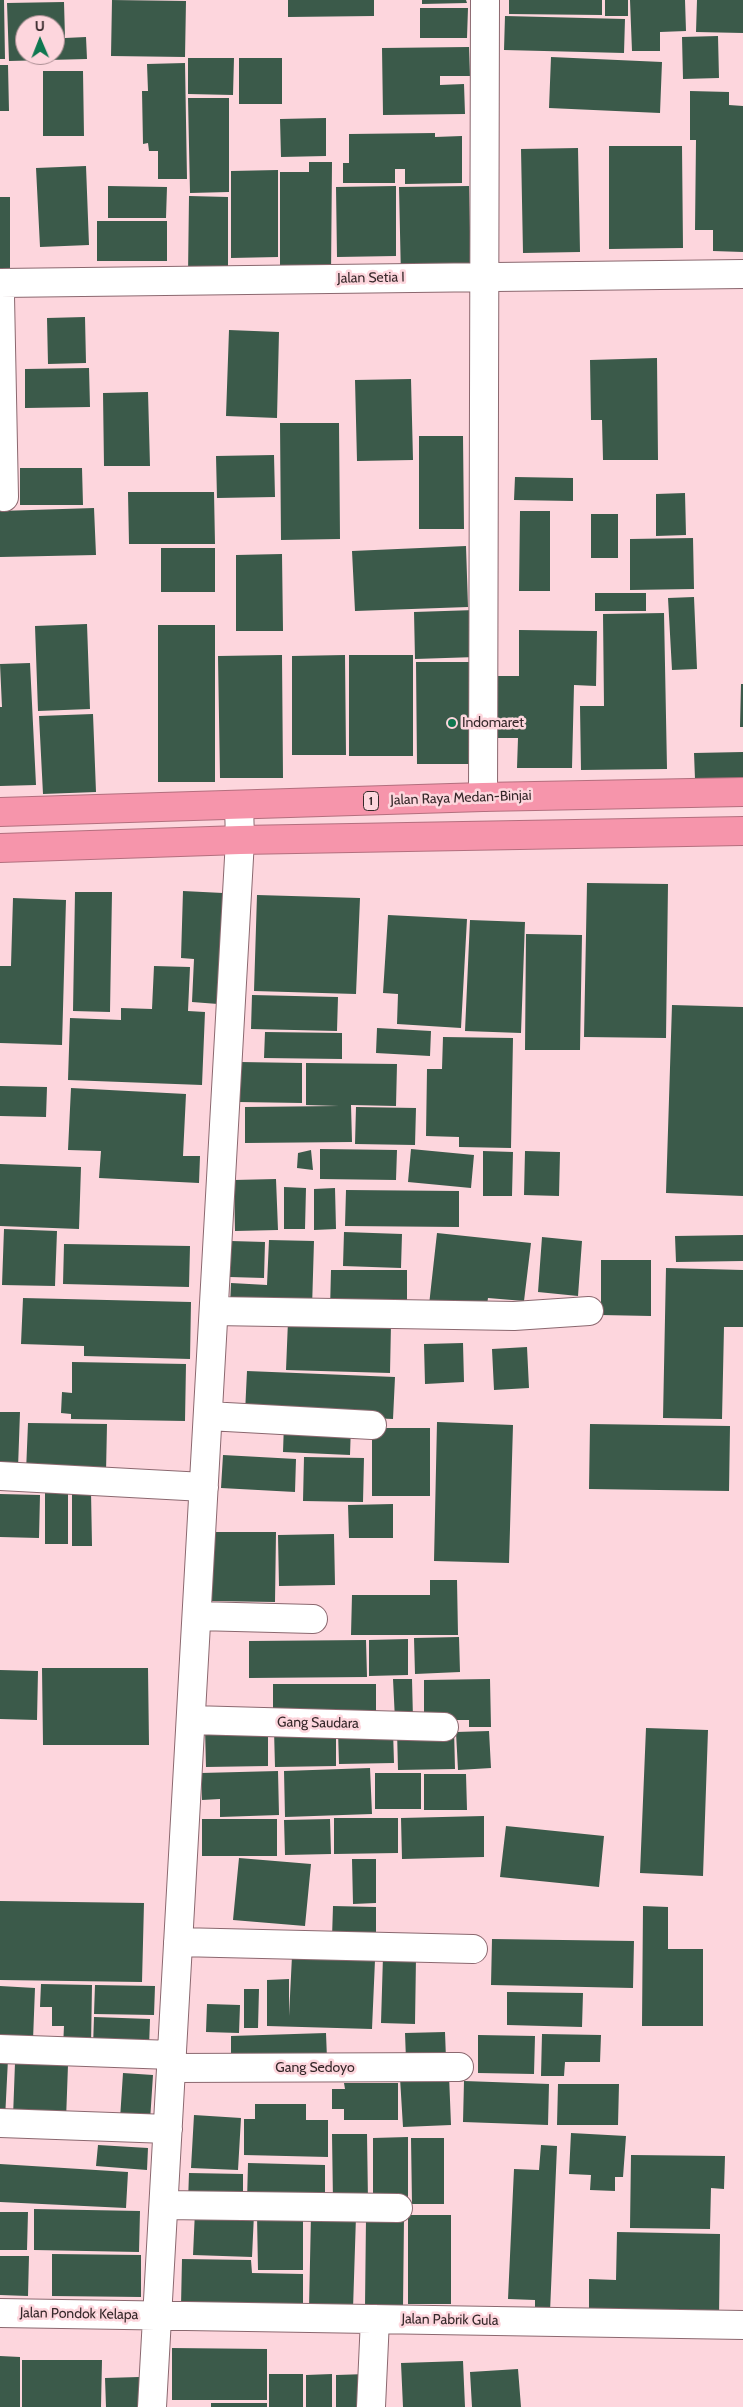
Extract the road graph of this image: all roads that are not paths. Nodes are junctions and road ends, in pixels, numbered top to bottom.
1 (484, 0) edge
2 (743, 274) edge
3 (485, 277) junction
4 (0, 283) edge
5 (0, 296) edge
6 (4, 497) dead end
7 (743, 792) edge
8 (483, 797) junction
9 (240, 805) junction
10 (0, 812) edge
11 (743, 831) edge
12 (240, 840) junction
13 (0, 848) edge
14 (214, 1311) junction
15 (589, 1311) dead end
16 (208, 1416) junction
17 (372, 1424) dead end
18 (0, 1476) edge
19 (204, 1487) junction
20 (197, 1616) junction
21 (313, 1619) dead end
22 (191, 1720) junction
23 (444, 1727) dead end
24 (178, 1942) junction
25 (473, 1950) dead end
26 (0, 2049) edge
27 (172, 2062) junction
28 (459, 2067) dead end
29 (0, 2123) edge
30 (168, 2129) junction
31 (164, 2205) junction
32 (398, 2208) dead end
33 (0, 2313) edge
34 (158, 2315) junction
35 (375, 2319) junction
36 (743, 2325) edge
37 (152, 2407) edge
38 (371, 2407) edge

1 - 3 street
2 - 3 street, Jalan Setia I
3 - 4 street, Jalan Setia I
3 - 8 street
5 - 6 street
7 - 8 highway, Jalan Raya Medan-Binjai / 1
8 - 9 highway, Jalan Raya Medan-Binjai / 1
9 - 10 highway, Jalan Raya Medan-Binjai / 1
9 - 12 street
11 - 12 highway
12 - 13 highway
12 - 14 street
14 - 15 street
14 - 16 street
16 - 17 street
16 - 19 street
18 - 19 street
19 - 20 street
20 - 21 street
20 - 22 street
22 - 23 street, Gang Saudara
22 - 24 street
24 - 25 street
24 - 27 street
26 - 27 street, Gang Sedoyo
27 - 28 street, Gang Sedoyo
27 - 30 street
29 - 30 street
30 - 31 street
31 - 32 street
31 - 34 street
33 - 34 street, Jalan Pondok Kelapa
34 - 35 street, Jalan Pabrik Gula
34 - 37 street
35 - 36 street, Jalan Pabrik Gula
35 - 38 street

